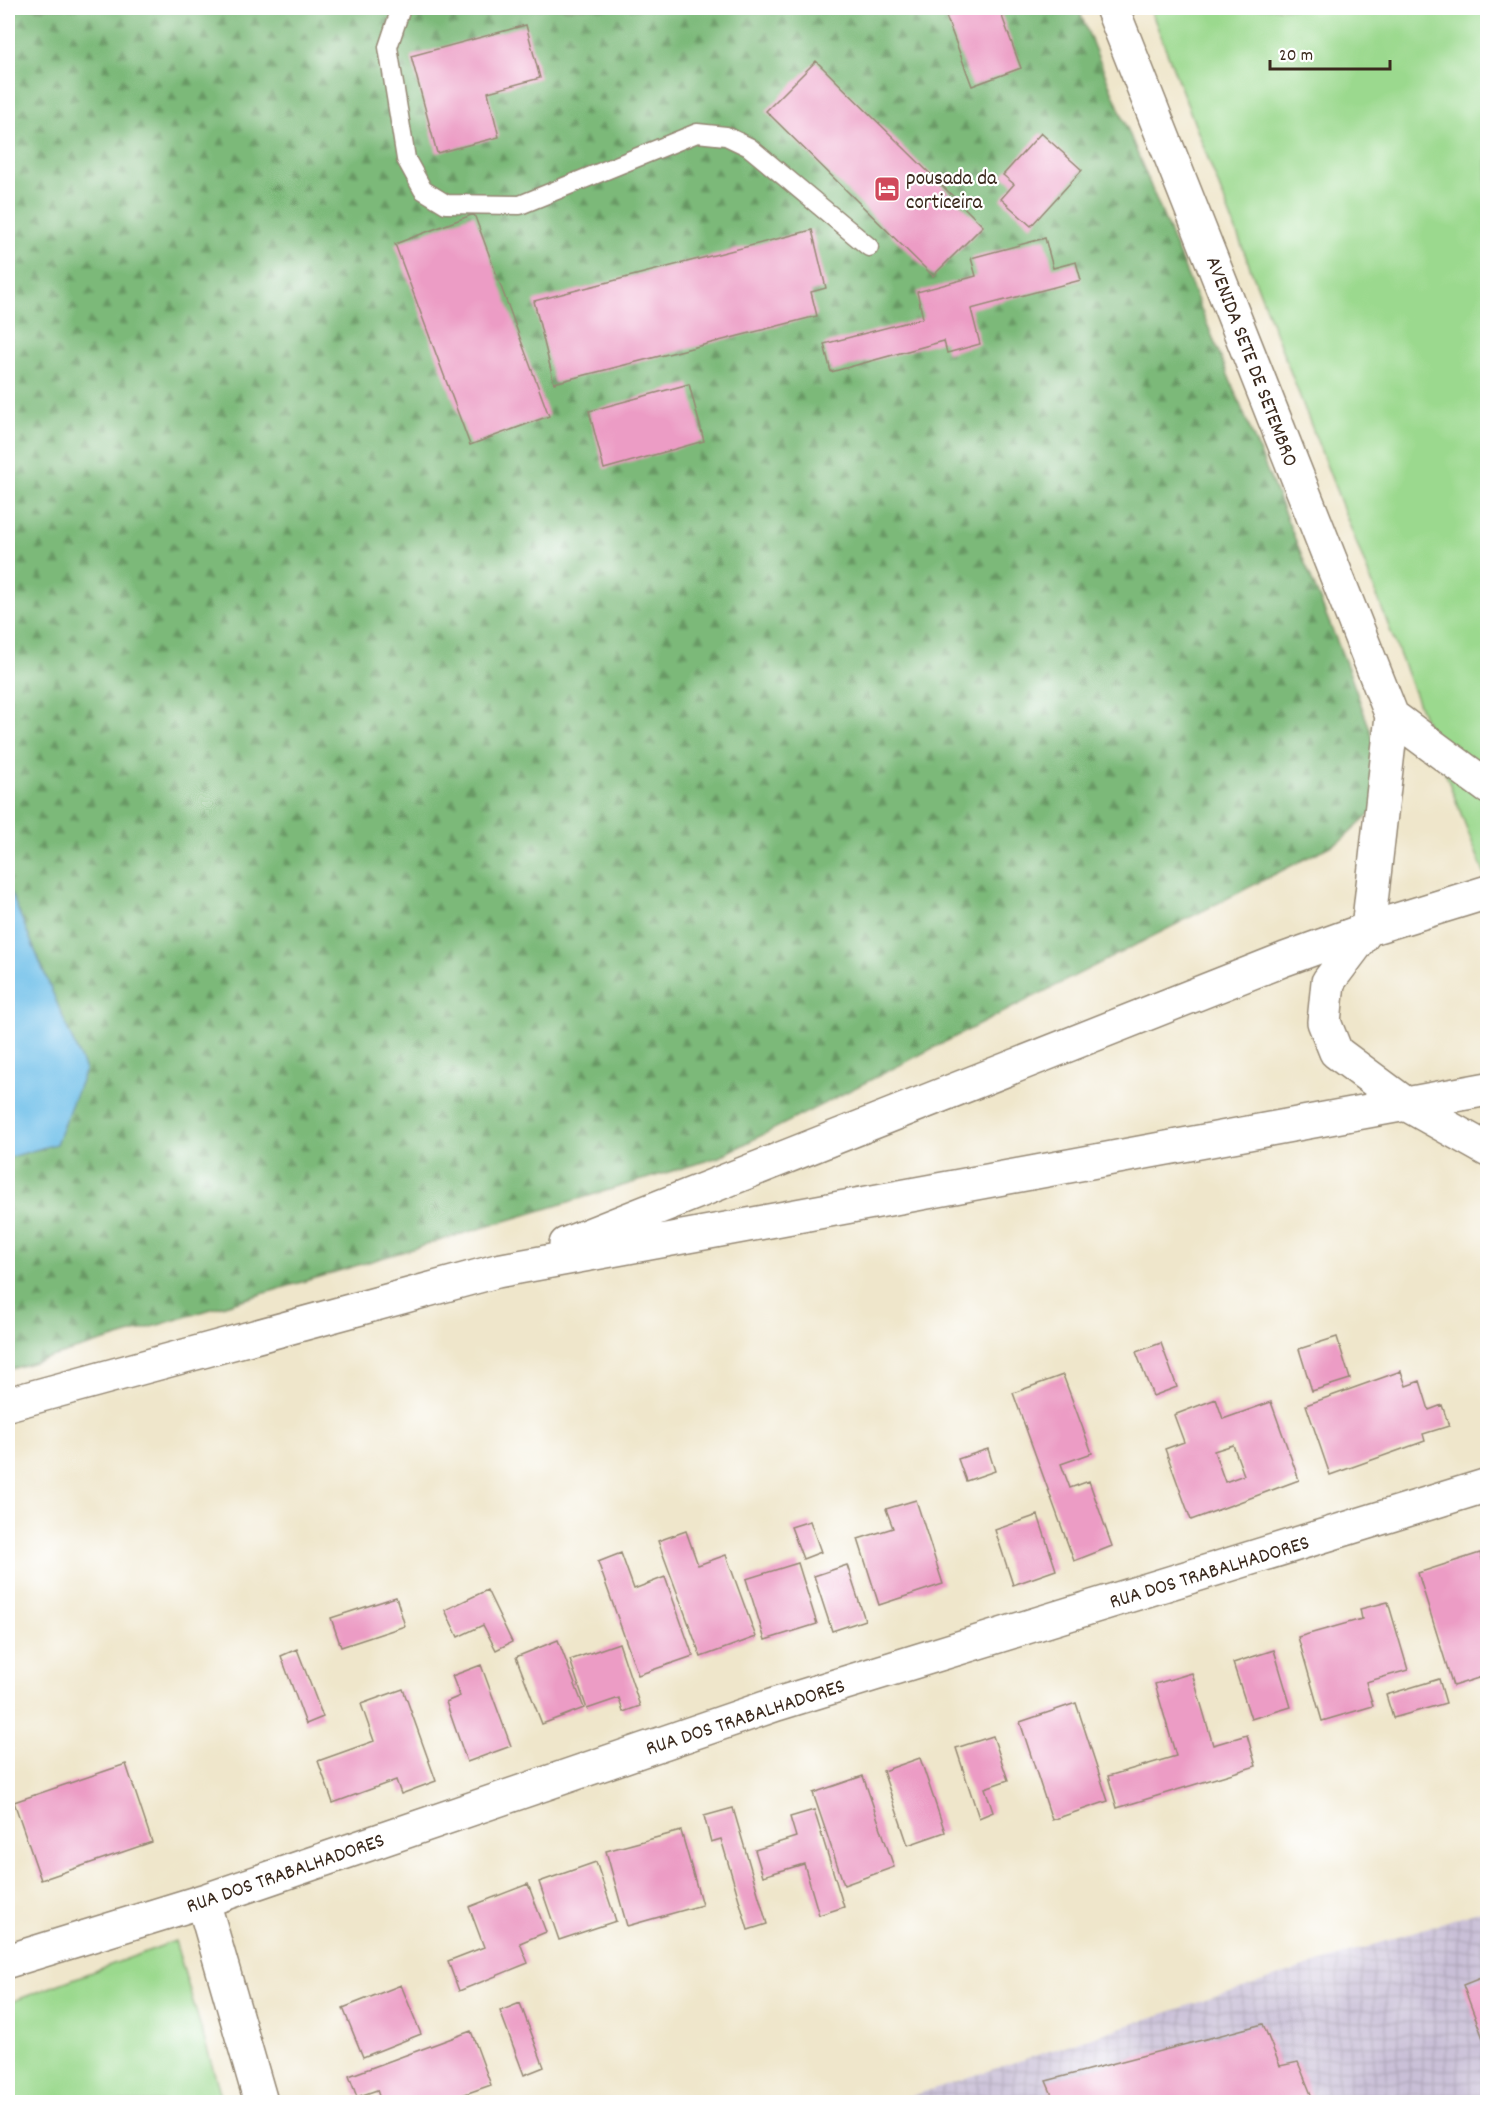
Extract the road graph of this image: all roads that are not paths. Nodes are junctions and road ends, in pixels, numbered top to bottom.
1 (401, 8) edge
2 (1112, 8) edge
3 (869, 247) dead end
4 (1392, 716) junction
5 (1488, 787) edge
6 (1488, 892) edge
7 (1368, 929) junction
8 (1488, 1089) edge
9 (1406, 1104) junction
10 (1488, 1150) edge
11 (497, 1271) junction
12 (8, 1404) edge
13 (1488, 1485) edge
14 (203, 1901) junction
15 (8, 1961) edge
16 (261, 2103) edge

1 - 3 lane
2 - 4 main road, AVENIDA SETE DE SETEMBRO
4 - 5 main road
4 - 7 main road, AVENIDA SETE DE SETEMBRO
6 - 7 main road
7 - 9 main road
7 - 11 main road
8 - 9 main road
9 - 10 main road
9 - 11 main road
11 - 12 main road
13 - 14 main road, RUA DOS TRABALHADORES
14 - 15 main road, RUA DOS TRABALHADORES
14 - 16 main road

